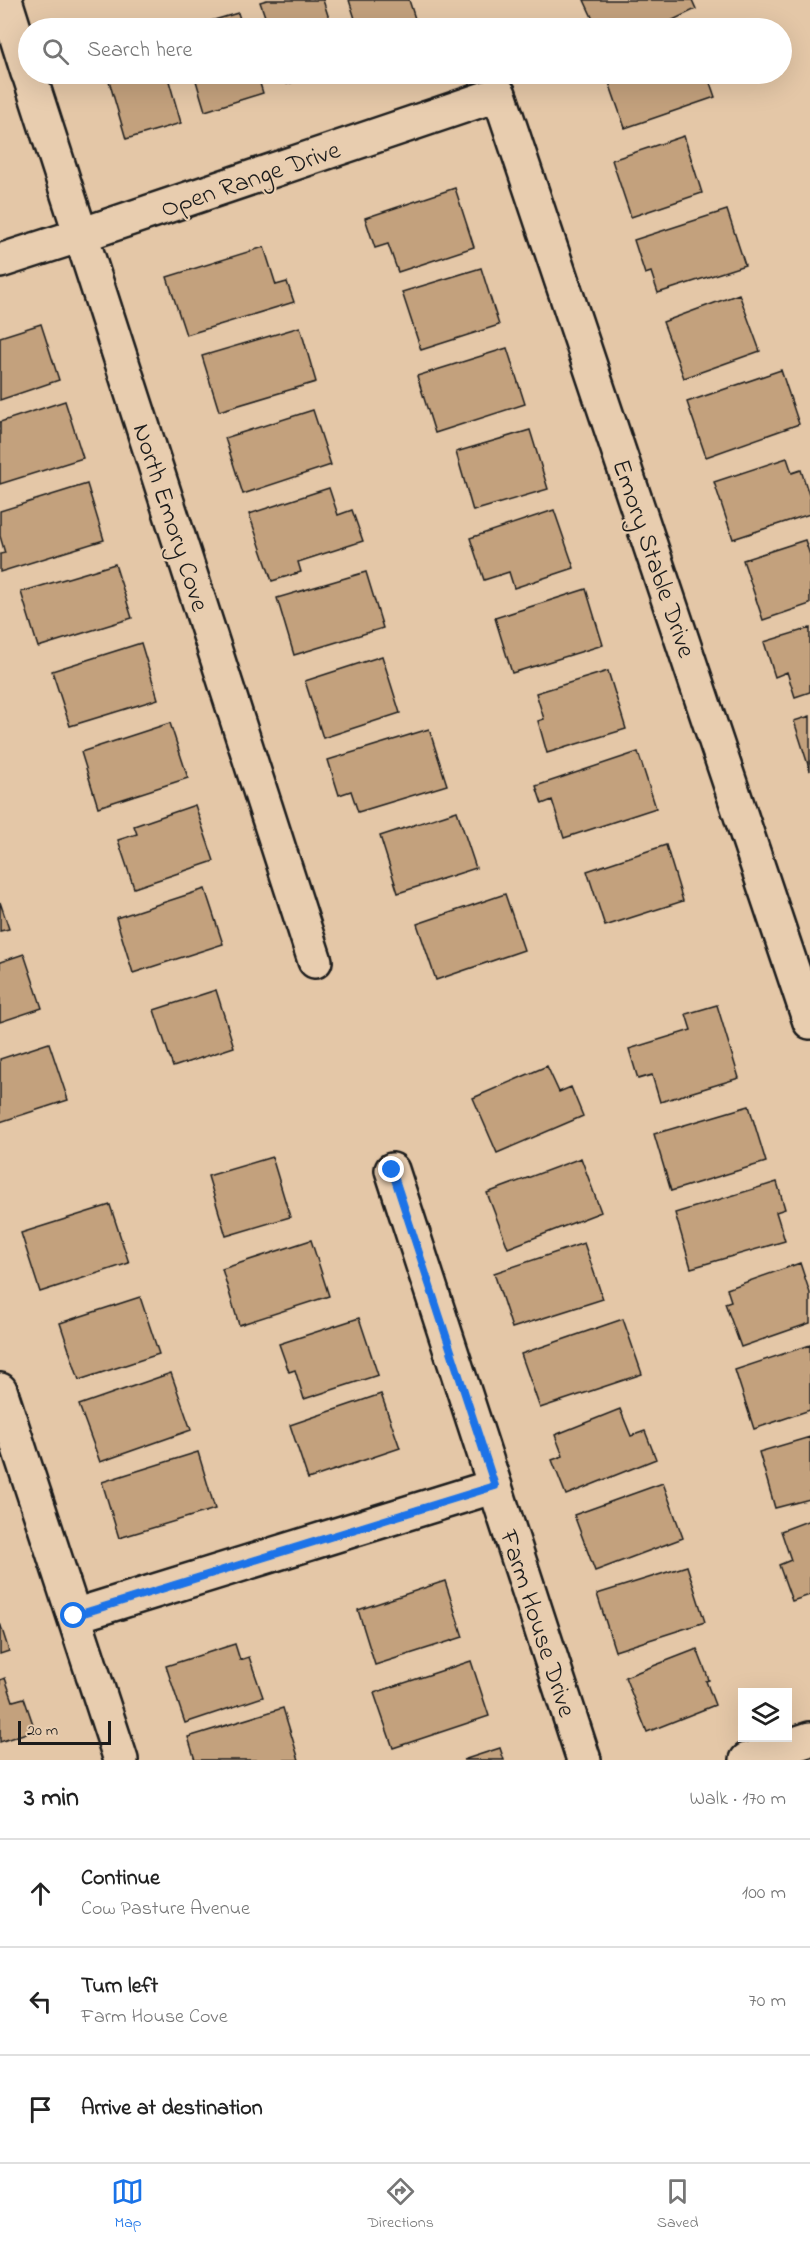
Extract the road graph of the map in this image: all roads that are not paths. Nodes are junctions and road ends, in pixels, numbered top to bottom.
1 (5, 0) edge
2 (18, 40) edge
3 (33, 84) edge
4 (499, 93) joint
5 (81, 235) junction
6 (0, 261) edge
7 (315, 961) dead end
8 (810, 1022) edge
9 (392, 1170) dead end
10 (0, 1390) edge
11 (495, 1486) junction
12 (74, 1616) junction
13 (810, 1739) edge
14 (121, 1760) edge
15 (584, 1760) edge
16 (747, 1760) edge

1 - 2 street, North Emory Cove
3 - 5 street, North Emory Cove
4 - 5 street, Open Range Drive
4 - 8 street, Emory Stable Drive
5 - 6 street, Open Range Drive
5 - 7 street, North Emory Cove
9 - 11 street, Farm House Drive
10 - 12 street
11 - 12 street
11 - 15 street, Farm House Drive
12 - 14 street
13 - 16 street

